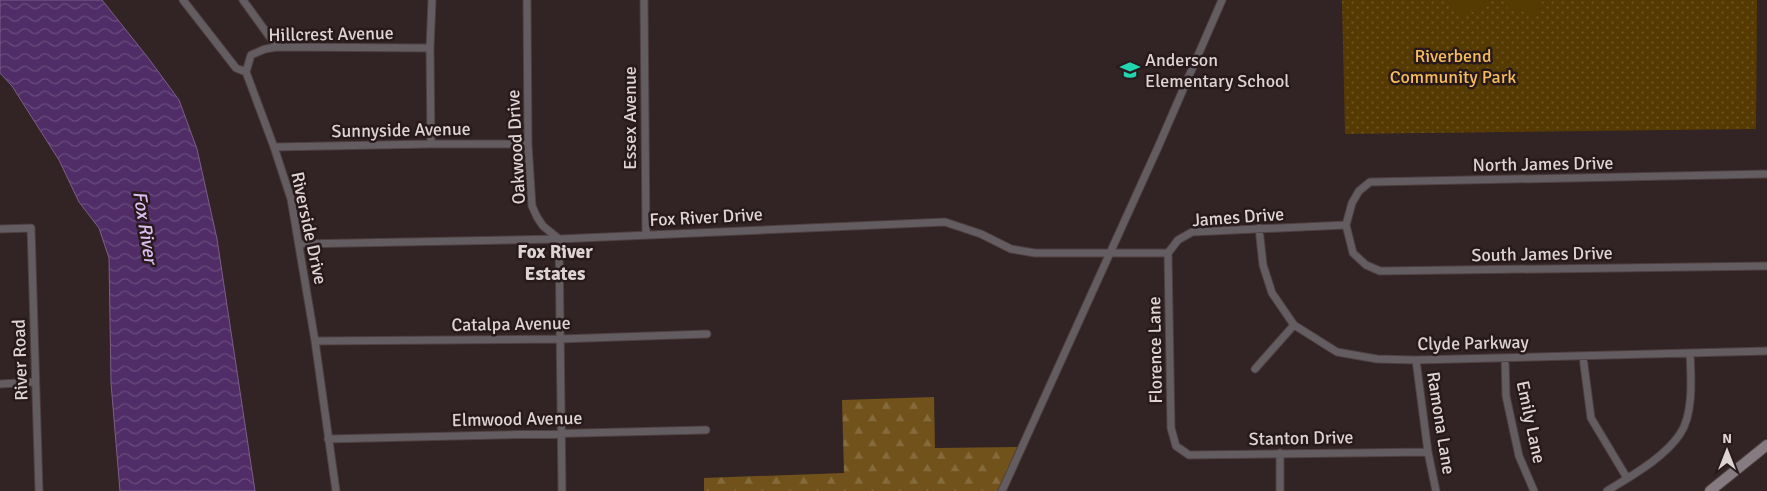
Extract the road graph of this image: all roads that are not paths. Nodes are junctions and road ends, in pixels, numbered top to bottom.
1 (183, 0) edge
2 (243, 0) edge
3 (432, 0) edge
4 (527, 0) edge
5 (644, 0) edge
6 (1222, 0) edge
7 (277, 47) junction
8 (430, 48) junction
9 (246, 72) junction
10 (431, 144) junction
11 (528, 144) junction
12 (274, 147) junction
13 (1767, 174) edge
14 (1346, 225) junction
15 (1259, 228) junction
16 (0, 229) edge
17 (646, 235) junction
18 (559, 239) junction
19 (298, 244) junction
20 (1109, 252) junction
21 (1168, 253) junction
22 (1767, 266) edge
23 (1294, 325) junction
24 (707, 334) dead end
25 (560, 339) junction
26 (315, 341) junction
27 (1767, 351) edge
28 (1690, 353) junction
29 (1583, 356) junction
30 (1505, 358) junction
31 (1416, 360) junction
32 (1255, 369) dead end
33 (35, 382) junction
34 (0, 384) edge
35 (706, 430) dead end
36 (561, 433) junction
37 (328, 439) junction
38 (1767, 445) edge
39 (1176, 446) joint
40 (1428, 452) junction
41 (1280, 453) junction
42 (1628, 478) junction
43 (39, 491) edge
44 (336, 491) edge
45 (562, 491) edge
46 (1002, 491) edge
47 (1280, 491) edge
48 (1436, 491) edge
49 (1534, 491) edge
50 (1607, 491) edge
51 (1710, 491) edge

1 - 9 street
2 - 7 street
3 - 8 street
4 - 11 street, Oakwood Drive
5 - 17 street, Essex Avenue
6 - 20 street
7 - 8 street, Hillcrest Avenue
7 - 9 street, Hillcrest Avenue
8 - 10 street
9 - 12 street, Riverside Drive
10 - 11 street, Sunnyside Avenue
10 - 12 street, Sunnyside Avenue
11 - 18 street, Oakwood Drive
12 - 19 street, Riverside Drive
13 - 14 street, North James Drive
14 - 15 street, James Drive
14 - 22 street, South James Drive
15 - 21 street, James Drive
15 - 23 street, Clyde Parkway
16 - 33 street, River Road
17 - 18 street, Fox River Drive
17 - 20 street, Fox River Drive
18 - 19 street, Fox River Drive
18 - 25 street
19 - 26 street, Riverside Drive
20 - 21 street
20 - 46 street
21 - 39 street, Florence Lane
23 - 31 street, Clyde Parkway
23 - 32 street
24 - 25 street, Catalpa Avenue
25 - 26 street, Catalpa Avenue
25 - 36 street
26 - 37 street, Riverside Drive
27 - 28 street, Clyde Parkway
28 - 29 street, Clyde Parkway
28 - 42 street
29 - 30 street, Clyde Parkway
29 - 42 street
30 - 31 street, Clyde Parkway
30 - 49 street, Emily Lane
31 - 40 street, Ramona Lane
33 - 34 street
33 - 43 street, River Road
35 - 36 street, Elmwood Avenue
36 - 37 street, Elmwood Avenue
36 - 45 street
37 - 44 street, Riverside Drive
38 - 51 main road
39 - 41 street, Stanton Drive
40 - 41 street, Stanton Drive
40 - 48 street, Ramona Lane
41 - 47 street
42 - 50 street

